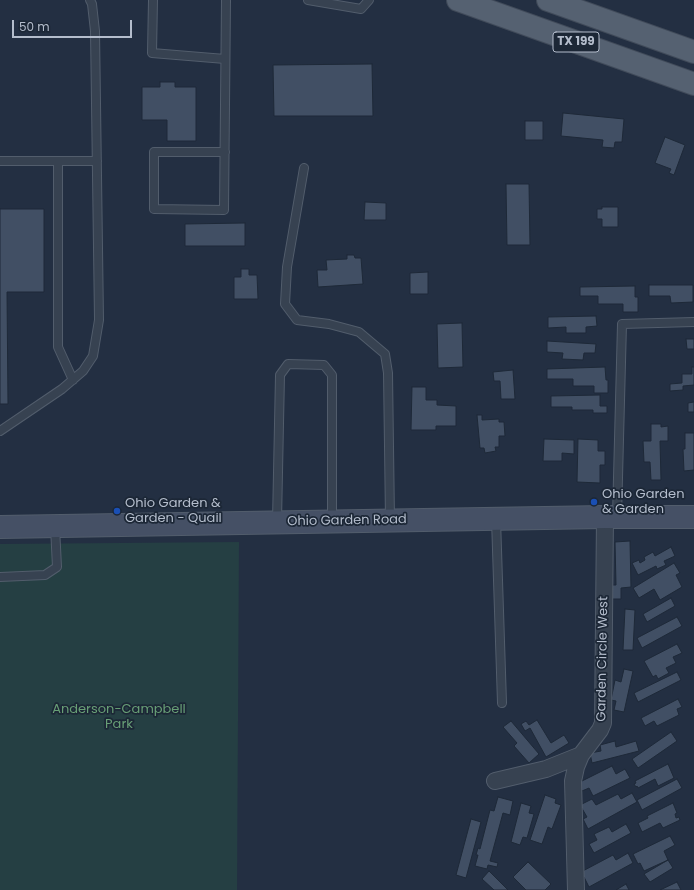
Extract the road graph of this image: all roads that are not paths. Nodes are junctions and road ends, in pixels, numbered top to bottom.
1 (90, 0) edge
2 (153, 0) edge
3 (226, 0) edge
4 (308, 0) edge
5 (369, 0) edge
6 (458, 0) edge
7 (548, 0) edge
8 (656, 39) junction
9 (694, 52) edge
10 (226, 59) junction
11 (644, 67) junction
12 (694, 84) edge
13 (225, 152) junction
14 (58, 161) junction
15 (97, 161) junction
16 (0, 162) edge
17 (304, 168) dead end
18 (694, 322) edge
19 (73, 380) junction
20 (0, 432) edge
21 (611, 517) junction
22 (694, 517) edge
23 (496, 518) junction
24 (390, 520) junction
25 (332, 521) junction
26 (277, 522) junction
27 (55, 526) junction
28 (0, 527) edge
29 (0, 577) edge
30 (502, 703) dead end
31 (581, 755) junction
32 (495, 781) dead end
33 (576, 890) edge

1 - 15 lane
2 - 10 lane
3 - 10 lane
4 - 5 lane
6 - 11 main road, TX 199
7 - 8 main road, TX 199
8 - 9 main road, TX 199
8 - 11 main road
10 - 13 lane
11 - 12 main road, TX 199
13 - 13 lane
14 - 15 lane
14 - 16 lane
14 - 19 lane
15 - 19 lane
17 - 24 lane
18 - 21 lane
19 - 20 lane
21 - 22 street, Ohio Garden Road
21 - 23 street, Ohio Garden Road
21 - 31 street, Garden Circle West
23 - 24 street, Ohio Garden Road
23 - 30 lane
24 - 25 street, Ohio Garden Road
25 - 26 street, Ohio Garden Road
25 - 26 lane
26 - 27 street, Ohio Garden Road
27 - 28 street, Ohio Garden Road
27 - 29 lane
31 - 32 street
31 - 33 street, Garden Circle West

